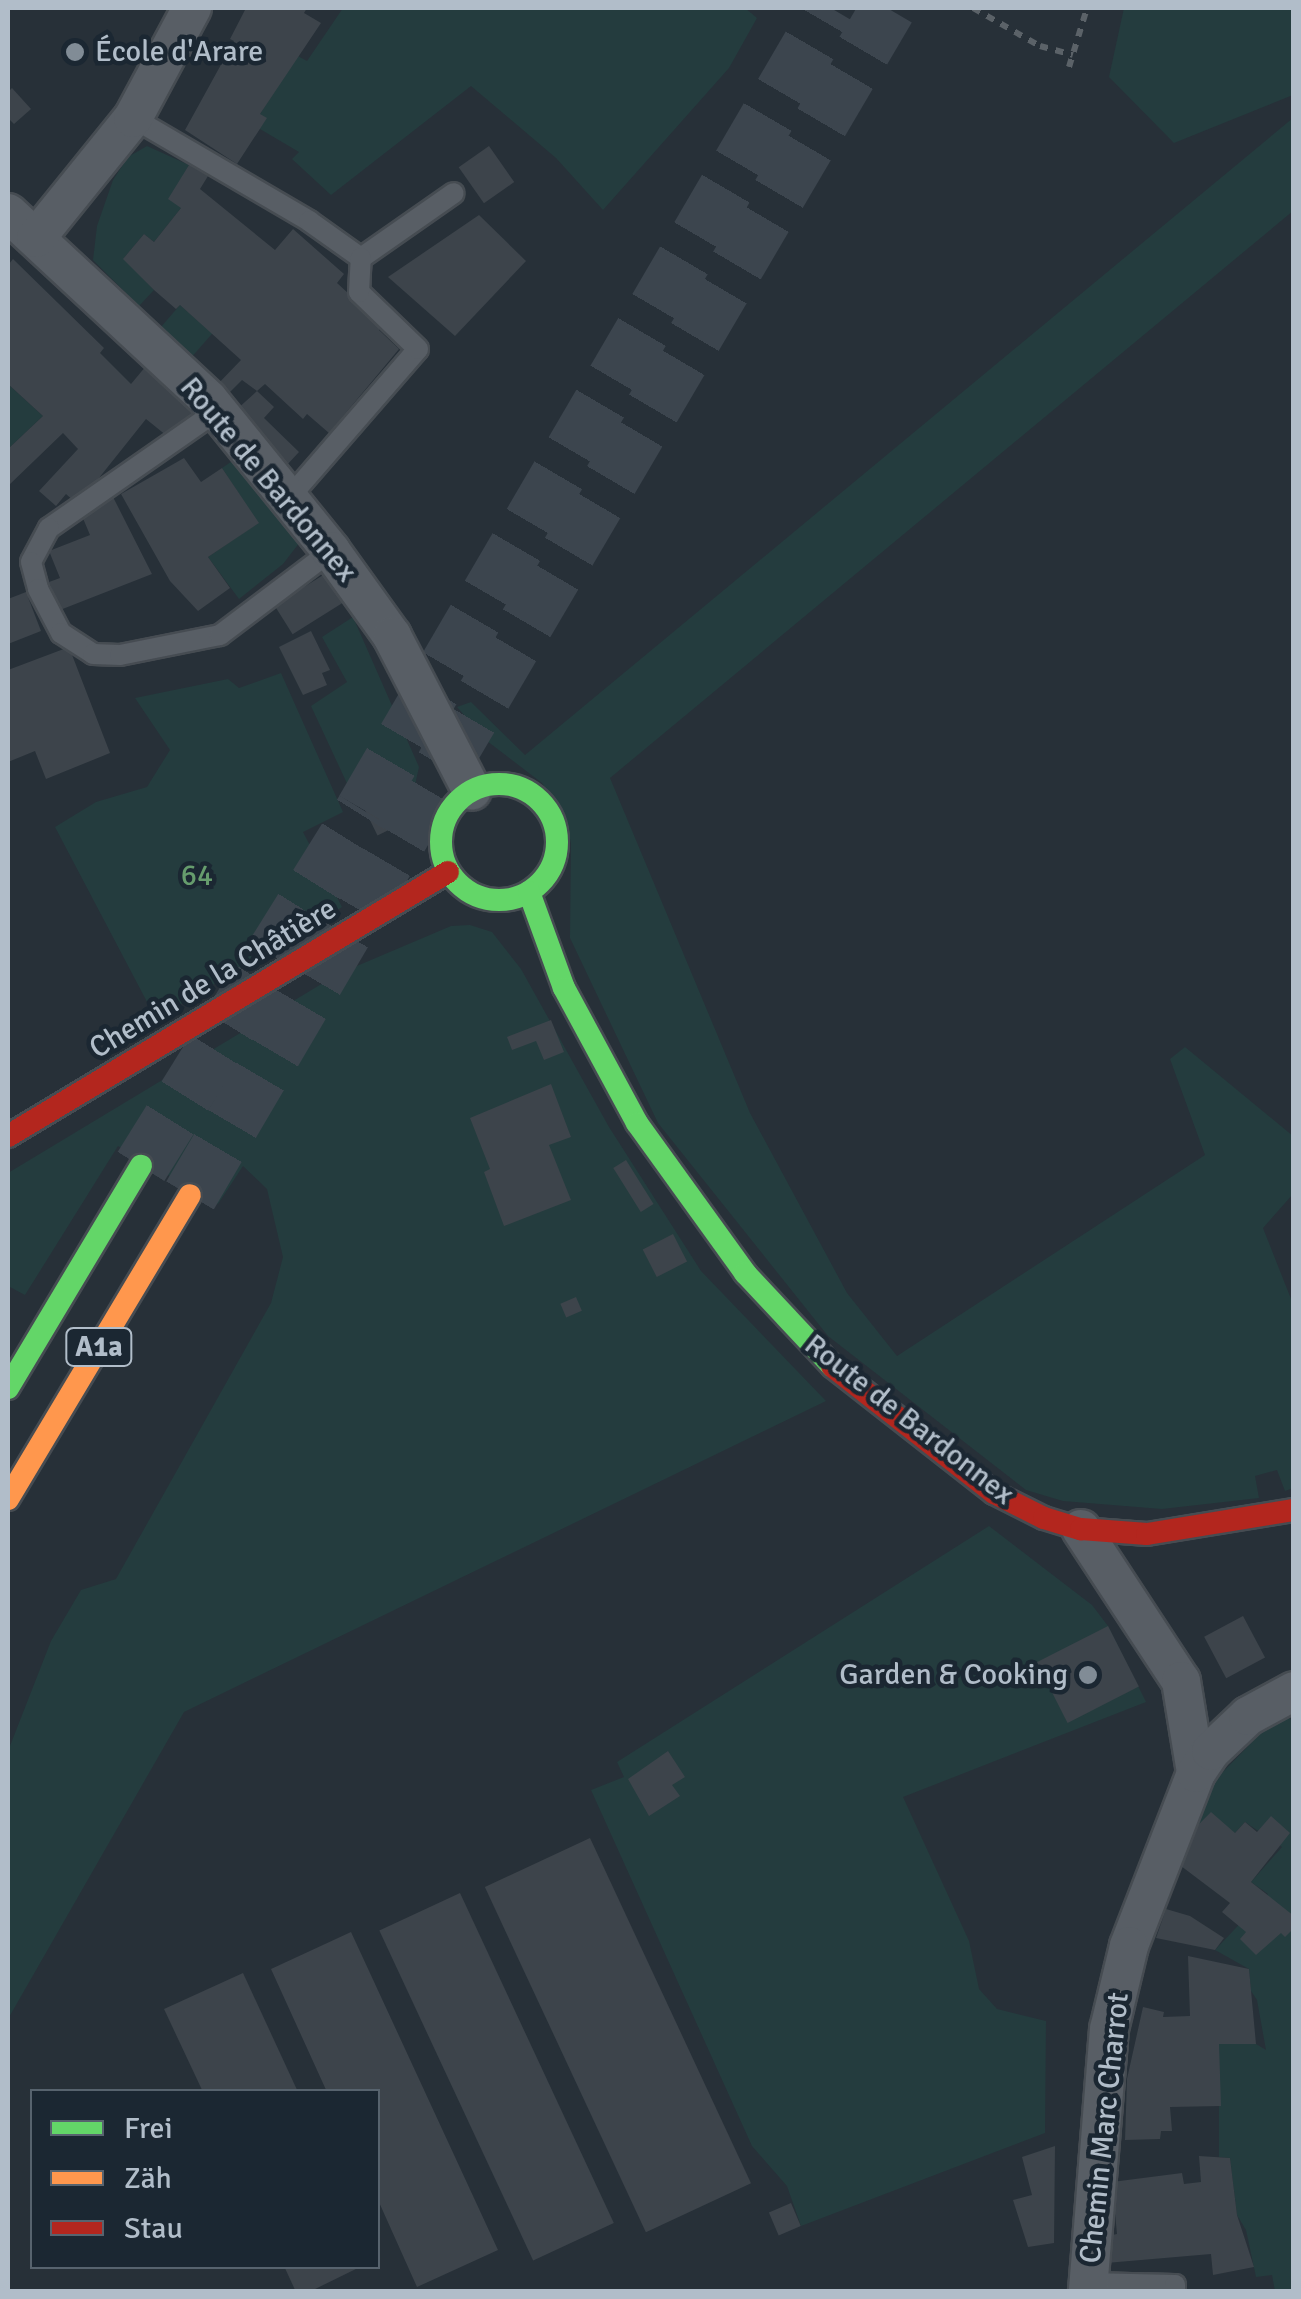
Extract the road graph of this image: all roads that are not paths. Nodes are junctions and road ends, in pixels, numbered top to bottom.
1 (192, 8) edge
2 (133, 118) junction
3 (454, 192) dead end
4 (8, 213) edge
5 (36, 238) junction
6 (360, 258) junction
7 (217, 411) junction
8 (288, 499) junction
9 (332, 551) junction
10 (472, 791) junction
11 (448, 872) junction
12 (529, 892) junction
13 (8, 1136) edge
14 (141, 1166) tunnel mouth
15 (190, 1195) tunnel mouth
16 (8, 1388) edge
17 (8, 1499) edge
18 (1294, 1510) edge
19 (1081, 1529) junction
20 (1294, 1690) edge
21 (1196, 1774) junction
22 (1088, 2287) edge
23 (1176, 2292) edge

1 - 2 street
2 - 5 street
2 - 6 lane
3 - 6 lane
4 - 5 street, Route de Bardonnex
5 - 7 street, Route de Bardonnex
6 - 8 lane
7 - 8 street, Route de Bardonnex
7 - 9 lane
8 - 9 street, Route de Bardonnex
9 - 10 street, Route de Bardonnex
10 - 11 main road
10 - 12 main road
11 - 12 main road
11 - 13 main road, Chemin de la Châtière
12 - 19 main road, Route de Bardonnex
14 - 16 main road, A1a
15 - 17 main road, A1a
18 - 19 main road, Route de Bardonnex
19 - 21 street
20 - 21 street
21 - 22 street, Chemin Marc Charrot
22 - 23 lane

